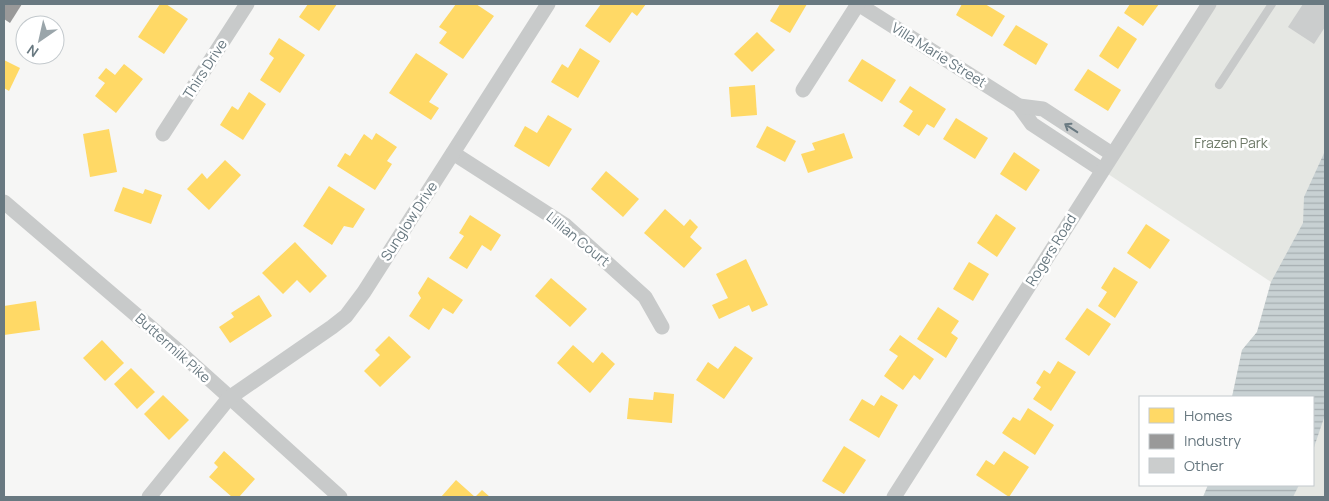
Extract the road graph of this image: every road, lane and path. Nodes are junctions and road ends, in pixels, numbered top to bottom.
1 (247, 4) edge
2 (548, 4) edge
3 (858, 4) edge
4 (1209, 4) edge
5 (1272, 4) edge
6 (1218, 85) dead end
7 (803, 90) dead end
8 (1019, 106) junction
9 (163, 134) dead end
10 (453, 153) junction
11 (1112, 154) junction
12 (1102, 170) junction
13 (6, 209) edge
14 (662, 327) dead end
15 (229, 398) junction
16 (149, 497) edge
17 (340, 497) edge
18 (894, 497) edge

1 - 9 street, Thirs Drive
2 - 10 street, Sunglow Drive
3 - 7 street
3 - 8 street, Villa Marie Street
4 - 11 street, Rogers Road
5 - 6 lane
11 -> 8 street, Villa Marie Street
8 - 12 street, Villa Marie Street
10 - 14 street, Lillian Court
10 - 15 street, Sunglow Drive
11 - 12 street, Rogers Road
12 - 18 street, Rogers Road
13 - 15 street, Buttermilk Pike
15 - 16 street, Sunglow Drive
15 - 17 street, Buttermilk Pike

